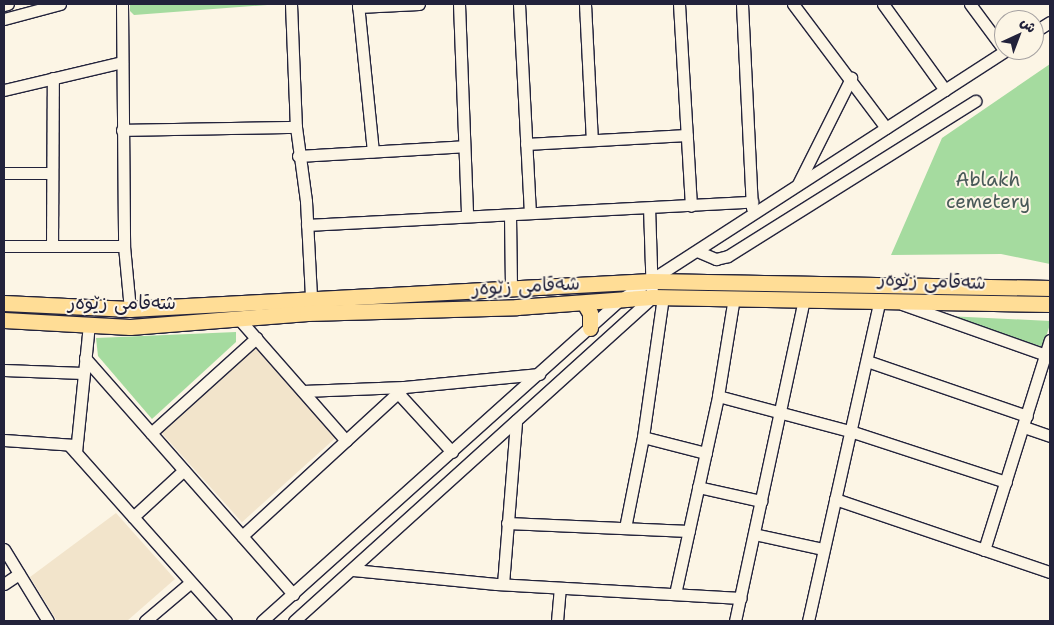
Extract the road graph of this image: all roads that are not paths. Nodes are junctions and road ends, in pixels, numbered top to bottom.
1 (8, 4) edge
2 (60, 4) edge
3 (122, 4) edge
4 (291, 4) edge
5 (419, 4) edge
6 (460, 4) edge
7 (519, 4) edge
8 (585, 4) edge
9 (679, 4) edge
10 (742, 4) edge
11 (793, 4) edge
12 (883, 4) edge
13 (970, 4) edge
14 (4, 5) edge
15 (358, 5) edge
16 (4, 19) edge
17 (994, 36) edge
18 (994, 57) edge
19 (122, 62) junction
20 (53, 78) junction
21 (851, 78) junction
22 (4, 90) edge
23 (945, 90) junction
24 (975, 101) dead end
25 (296, 127) junction
26 (886, 128) junction
27 (122, 130) junction
28 (687, 136) junction
29 (592, 140) junction
30 (526, 144) junction
31 (464, 146) junction
32 (373, 151) junction
33 (298, 156) junction
34 (52, 172) junction
35 (4, 173) edge
36 (798, 185) junction
37 (752, 202) junction
38 (691, 206) junction
39 (650, 208) junction
40 (530, 213) junction
41 (510, 215) junction
42 (753, 215) junction
43 (467, 216) junction
44 (307, 225) junction
45 (4, 246) edge
46 (52, 246) junction
47 (124, 246) junction
48 (697, 252) junction
49 (651, 281) junction
50 (1008, 286) junction
51 (1050, 288) edge
52 (511, 289) junction
53 (657, 297) junction
54 (734, 297) junction
55 (312, 298) junction
56 (804, 298) junction
57 (620, 300) junction
58 (885, 300) junction
59 (4, 303) edge
60 (584, 303) junction
61 (995, 303) junction
62 (1050, 304) edge
63 (130, 309) junction
64 (239, 319) junction
65 (4, 320) edge
66 (88, 325) junction
67 (590, 328) junction
68 (256, 338) junction
69 (576, 340) junction
70 (1050, 340) edge
71 (1046, 355) junction
72 (590, 356) junction
73 (85, 358) junction
74 (866, 361) junction
75 (4, 370) edge
76 (84, 373) junction
77 (539, 374) junction
78 (401, 390) junction
79 (302, 391) junction
80 (718, 396) junction
81 (781, 412) junction
82 (516, 421) junction
83 (1026, 421) junction
84 (850, 431) junction
85 (151, 433) junction
86 (1050, 436) edge
87 (643, 437) junction
88 (4, 440) edge
89 (346, 441) junction
90 (74, 447) junction
91 (452, 452) junction
92 (706, 452) junction
93 (184, 470) junction
94 (1006, 482) junction
95 (698, 487) junction
96 (835, 500) junction
97 (761, 501) junction
98 (133, 517) junction
99 (507, 523) junction
100 (625, 528) junction
101 (689, 531) junction
102 (754, 534) junction
103 (242, 536) junction
104 (4, 549) edge
105 (823, 549) junction
106 (984, 550) junction
107 (353, 570) junction
108 (1050, 572) edge
109 (19, 574) junction
110 (191, 582) junction
111 (4, 584) edge
112 (503, 584) junction
113 (560, 588) junction
114 (293, 594) junction
115 (675, 594) junction
116 (741, 598) junction
117 (48, 621) edge
118 (146, 621) edge
119 (226, 621) edge
120 (262, 621) edge
121 (294, 621) edge
122 (558, 621) edge
123 (735, 621) edge
124 (808, 621) edge

1 - 14 street
2 - 16 street
3 - 19 street
4 - 25 street
5 - 15 street
6 - 31 street
7 - 30 street
8 - 29 street
9 - 28 street
10 - 37 street
11 - 21 street
12 - 23 street
13 - 17 street
15 - 32 street
18 - 23 street
19 - 20 street
19 - 27 street
20 - 22 street
20 - 34 street
21 - 26 street
21 - 36 street
23 - 26 street
24 - 48 street
25 - 27 street
25 - 33 street
26 - 36 street
27 - 47 street
28 - 29 street
28 - 38 street
29 - 30 street
30 - 40 street
31 - 32 street
31 - 43 street
32 - 33 street
33 - 44 street
34 - 35 street
34 - 46 street
36 - 42 street
37 - 38 street
37 - 42 street
38 - 39 street
39 - 40 street
39 - 49 street
40 - 41 street
41 - 43 street
41 - 52 street
42 - 48 street
43 - 44 street
44 - 55 street
45 - 46 street
46 - 47 street
47 - 63 street
48 - 49 street
49 - 50 main road, شەقامی زێوەر
49 - 52 main road, شەقامی زێوەر
49 - 53 street
49 - 57 street
50 - 51 main road, شەقامی زێوەر
50 - 61 main road
52 - 55 main road, شەقامی زێوەر
53 - 54 main road, شەقامی زێوەر
53 - 57 main road, شەقامی زێوەر
53 - 72 street
53 - 87 street
54 - 56 main road, شەقامی زێوەر
54 - 80 street
55 - 63 main road, شەقامی زێوەر
56 - 58 main road, شەقامی زێوەر
56 - 81 street
57 - 60 main road, شەقامی زێوەر
57 - 67 street
58 - 61 main road, شەقامی زێوەر
58 - 71 street
58 - 74 street
59 - 63 main road, شەقامی زێوەر
60 - 64 main road, شەقامی زێوەر
60 - 67 main road
61 - 62 main road, شەقامی زێوەر
64 - 66 main road, شەقامی زێوەر
64 - 68 street
65 - 66 main road, شەقامی زێوەر
66 - 73 street
67 - 69 street
68 - 79 street
68 - 85 street
69 - 72 street
69 - 77 street
70 - 71 street
71 - 83 street
72 - 82 street
73 - 76 street
73 - 85 street
74 - 83 street
74 - 84 street
75 - 76 street
76 - 90 street
77 - 78 street
77 - 91 street
78 - 79 street
78 - 89 street
78 - 91 street
79 - 89 street
80 - 81 street
80 - 92 street
81 - 84 street
81 - 97 street
82 - 99 street
82 - 107 street
83 - 86 street
83 - 94 street
84 - 94 street
84 - 96 street
85 - 93 street
87 - 92 street
87 - 100 street
88 - 90 street
89 - 103 street
90 - 98 street
91 - 114 street
92 - 95 street
93 - 98 street
93 - 103 street
94 - 106 street
95 - 97 street
95 - 101 street
96 - 105 street
96 - 106 street
97 - 102 street
98 - 110 street
99 - 100 street
99 - 112 street
100 - 101 street
101 - 115 street
102 - 105 street
102 - 116 street
103 - 114 street
104 - 109 street
105 - 124 street
106 - 108 street
107 - 112 street
107 - 121 street
109 - 111 street
109 - 117 street
110 - 118 street
110 - 119 street
112 - 113 street
113 - 115 street
113 - 122 street
114 - 120 street
115 - 116 street
116 - 123 street

